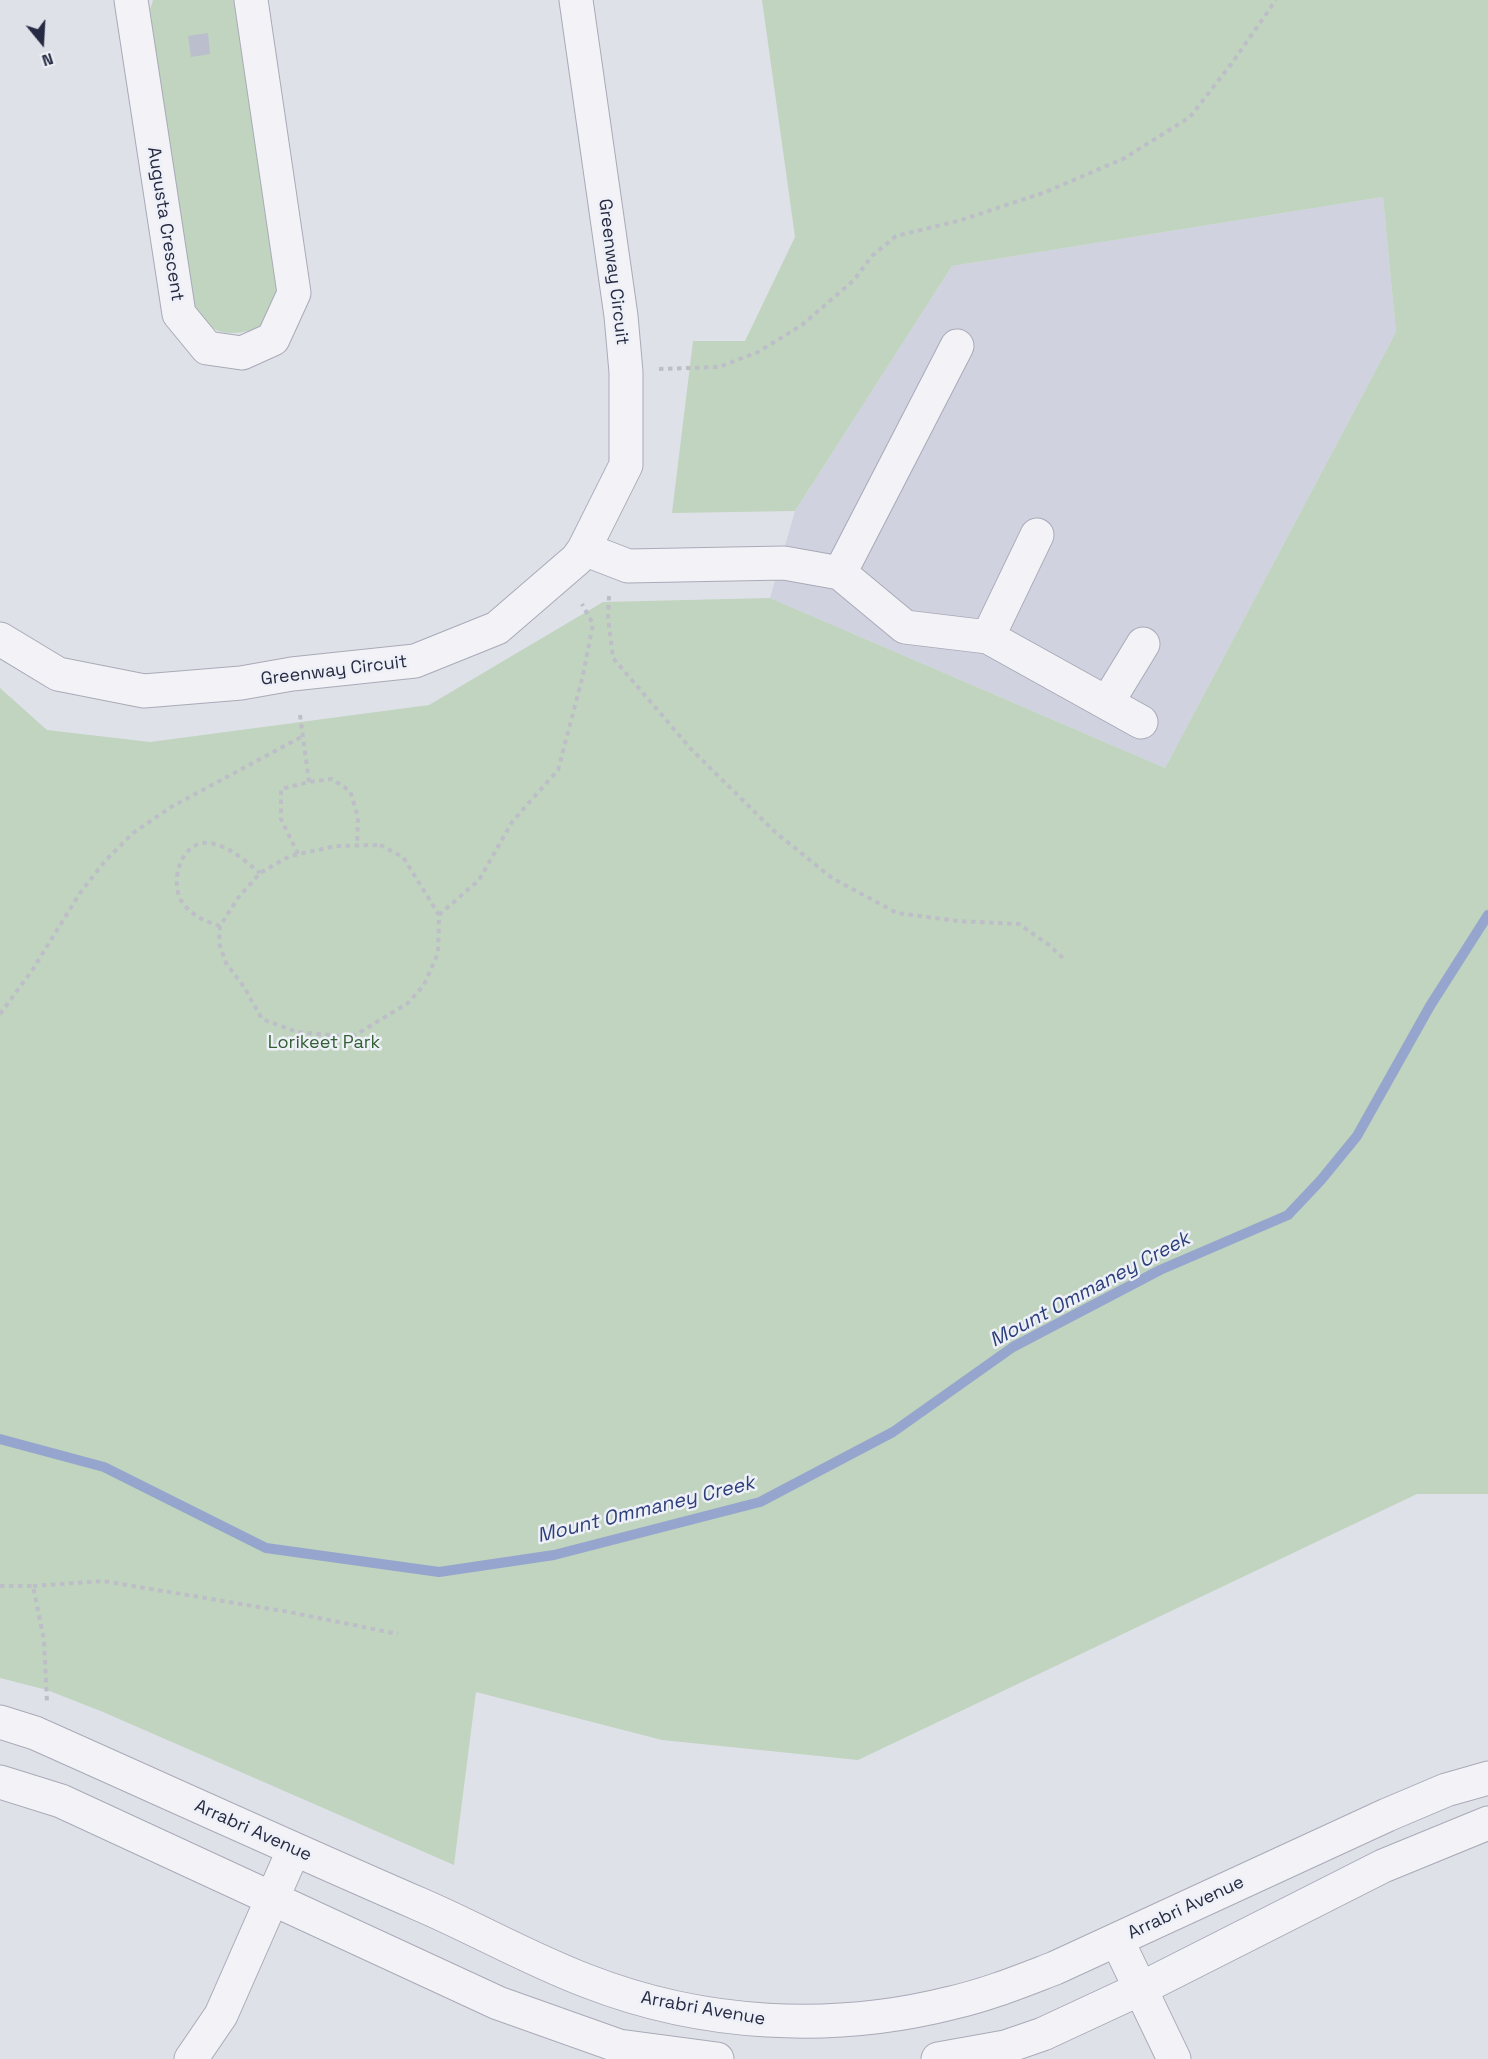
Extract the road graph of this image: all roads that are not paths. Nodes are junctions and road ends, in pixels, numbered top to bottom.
1 (131, 0) edge
2 (251, 0) edge
3 (576, 0) edge
4 (957, 346) dead end
5 (1037, 535) dead end
6 (598, 554) junction
7 (840, 573) junction
8 (988, 637) junction
9 (0, 639) edge
10 (1143, 644) dead end
11 (1107, 703) junction
12 (1141, 722) dead end
13 (0, 1722) edge
14 (1488, 1778) edge
15 (0, 1782) edge
16 (1488, 1823) edge
17 (294, 1849) junction
18 (272, 1899) junction
19 (1118, 1940) junction
20 (1142, 1988) junction
21 (191, 2059) edge
22 (717, 2059) edge
23 (938, 2059) edge
24 (1174, 2059) edge

1 - 2 street, Augusta Crescent
3 - 6 street, Greenway Circuit
4 - 7 street
5 - 8 street
6 - 7 street
6 - 9 street, Greenway Circuit
7 - 8 street
8 - 11 street
10 - 11 street
11 - 12 street
13 - 17 street, Arrabri Avenue
14 - 19 street, Arrabri Avenue
15 - 18 street
16 - 20 street
17 - 18 street
17 - 19 street, Arrabri Avenue
18 - 21 street
18 - 22 street
19 - 20 street
20 - 23 street
20 - 24 street

